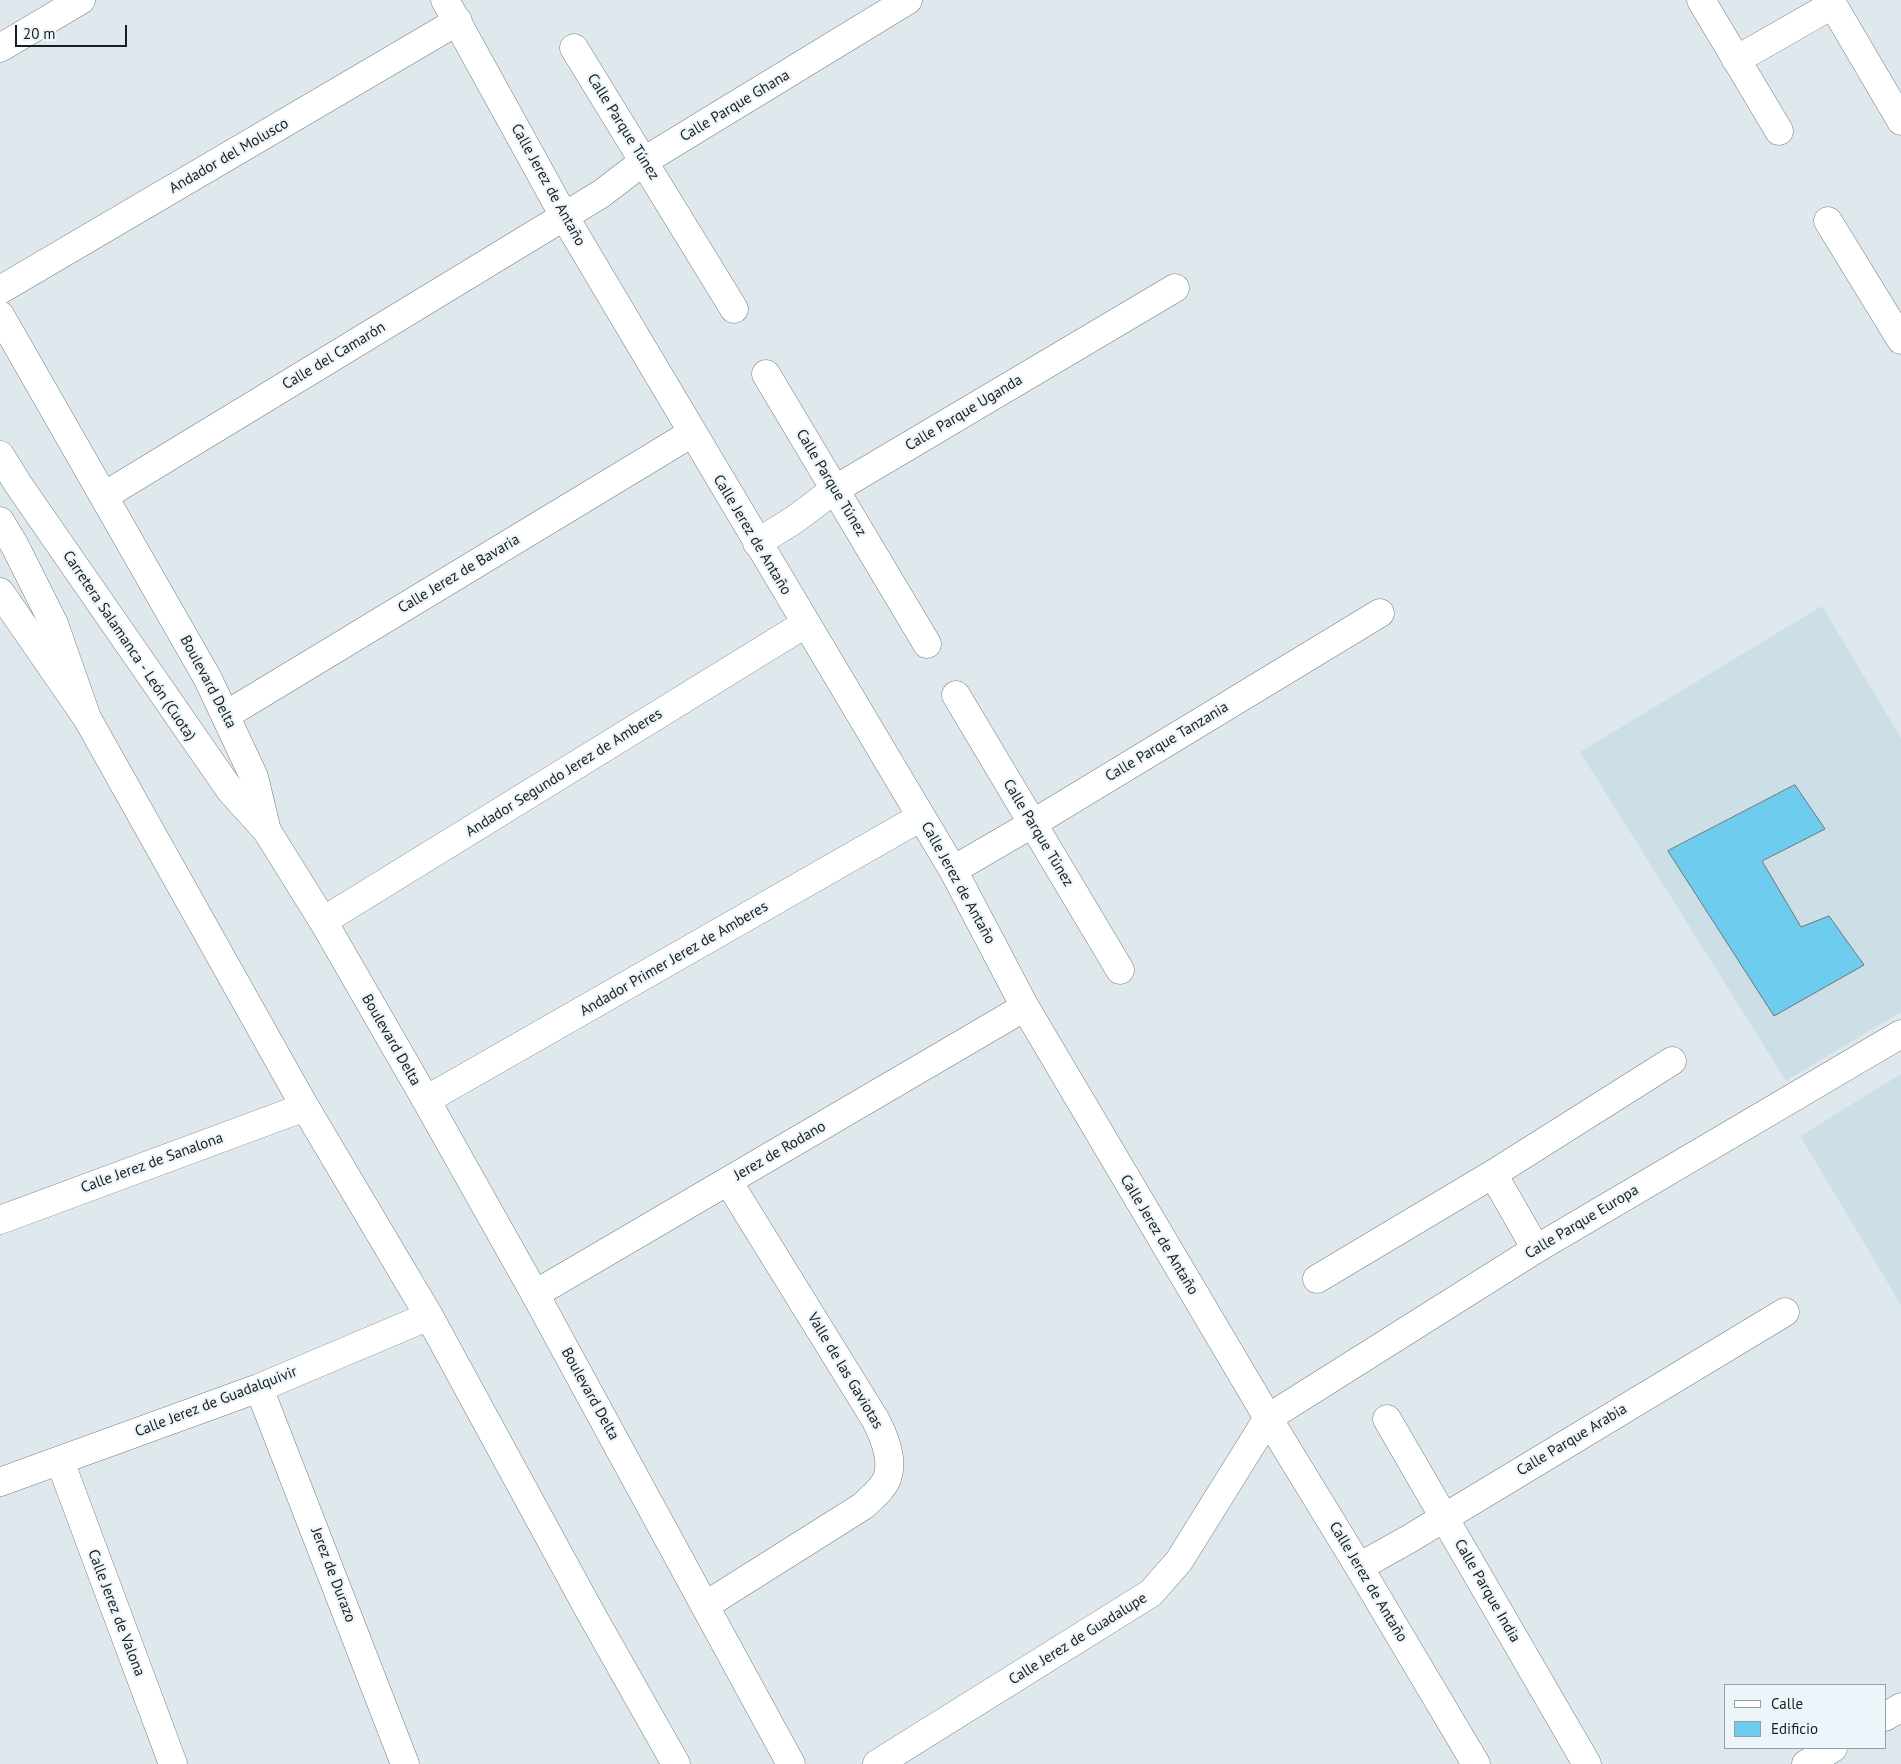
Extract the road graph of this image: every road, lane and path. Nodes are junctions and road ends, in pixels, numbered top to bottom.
1 (81, 0) edge
2 (908, 0) edge
3 (1701, 0) edge
4 (1831, 2) edge
5 (452, 11) edge
6 (0, 48) edge
7 (574, 48) dead end
8 (1736, 60) junction
9 (1901, 121) edge
10 (1779, 131) dead end
11 (644, 161) junction
12 (564, 216) junction
13 (1828, 221) dead end
14 (1175, 288) dead end
15 (0, 290) edge
16 (734, 309) dead end
17 (0, 315) edge
18 (1901, 340) edge
19 (766, 374) dead end
20 (692, 433) junction
21 (0, 455) edge
22 (834, 490) junction
23 (104, 496) junction
24 (0, 521) edge
25 (757, 543) junction
26 (0, 592) edge
27 (1380, 613) dead end
28 (805, 624) junction
29 (926, 644) dead end
30 (956, 695) dead end
31 (226, 714) junction
32 (87, 718) junction
33 (922, 817) junction
34 (1032, 824) junction
35 (267, 831) junction
36 (953, 870) junction
37 (322, 921) junction
38 (1120, 970) dead end
39 (1025, 1007) junction
40 (1901, 1034) edge
41 (1672, 1061) dead end
42 (426, 1100) junction
43 (305, 1107) junction
44 (1492, 1174) junction
45 (728, 1181) junction
46 (0, 1220) edge
47 (1536, 1249) junction
48 (1317, 1279) dead end
49 (534, 1294) junction
50 (1785, 1312) dead end
51 (429, 1316) junction
52 (259, 1388) junction
53 (1268, 1418) junction
54 (1387, 1419) dead end
55 (60, 1461) junction
56 (0, 1482) edge
57 (1444, 1517) junction
58 (1359, 1567) junction
59 (706, 1606) junction
60 (1901, 1707) edge
61 (1886, 1715) edge
62 (1831, 1749) edge
63 (173, 1764) edge
64 (405, 1764) edge
65 (676, 1764) edge
66 (791, 1764) edge
67 (877, 1764) edge
68 (1476, 1764) edge
69 (1587, 1764) edge
70 (1806, 1764) edge

1 - 6 main road
2 - 11 main road, Calle Parque Ghana
3 - 8 main road
4 - 8 main road
4 - 9 main road
5 - 12 main road, Calle Jerez de Antaño
5 - 15 main road, Andador del Molusco
7 - 11 main road, Calle Parque Túnez
8 - 10 main road
11 - 12 main road, Calle Parque Ghana
11 - 16 main road, Calle Parque Túnez
12 - 20 main road, Calle Jerez de Antaño
12 - 23 main road, Calle del Camarón
13 - 18 main road
14 - 22 main road, Calle Parque Uganda
17 - 23 main road, Boulevard Delta
19 - 22 main road, Calle Parque Túnez
20 - 25 main road, Calle Jerez de Antaño
20 - 31 main road, Calle Jerez de Bavaria
21 - 35 main road, Carretera Salamanca - León (Cuota)
22 - 25 main road, Calle Parque Uganda
22 - 29 main road, Calle Parque Túnez
23 - 31 main road, Boulevard Delta
24 - 32 main road
25 - 28 main road, Calle Jerez de Antaño
26 - 32 main road
27 - 34 main road, Calle Parque Tanzania
28 - 33 main road, Calle Jerez de Antaño
28 - 37 main road, Andador Segundo Jerez de Amberes
30 - 34 main road, Calle Parque Túnez
31 - 35 main road, Boulevard Delta
32 - 43 main road
33 - 36 main road, Calle Jerez de Antaño
33 - 42 main road, Andador Primer Jerez de Amberes
34 - 36 main road, Calle Parque Tanzania
34 - 38 main road, Calle Parque Túnez
35 - 37 main road, Boulevard Delta
36 - 39 main road, Calle Jerez de Antaño
37 - 42 main road, Boulevard Delta
39 - 45 main road, Jerez de Rodano
39 - 53 main road, Calle Jerez de Antaño
40 - 47 main road, Calle Parque Europa
41 - 44 main road
42 - 49 main road, Boulevard Delta
43 - 46 main road, Calle Jerez de Sanalona
43 - 51 main road
44 - 47 main road
44 - 48 main road
45 - 49 main road, Jerez de Rodano
45 - 59 main road, Valle de las Gaviotas
47 - 53 main road, Calle Parque Europa
49 - 59 main road, Boulevard Delta
50 - 57 main road, Calle Parque Arabia
51 - 52 main road, Calle Jerez de Guadalquivir
51 - 65 main road
52 - 55 main road, Calle Jerez de Guadalquivir
52 - 64 main road, Jerez de Durazo
53 - 58 main road, Calle Jerez de Antaño
53 - 67 main road, Calle Jerez de Guadalupe
54 - 57 main road, Calle Parque India
55 - 56 main road, Calle Jerez de Guadalquivir
55 - 63 main road, Calle Jerez de Valona
57 - 58 main road, Calle Parque Arabia
57 - 69 main road, Calle Parque India
58 - 68 main road, Calle Jerez de Antaño
59 - 66 main road, Boulevard Delta
60 - 61 main road
62 - 70 main road

